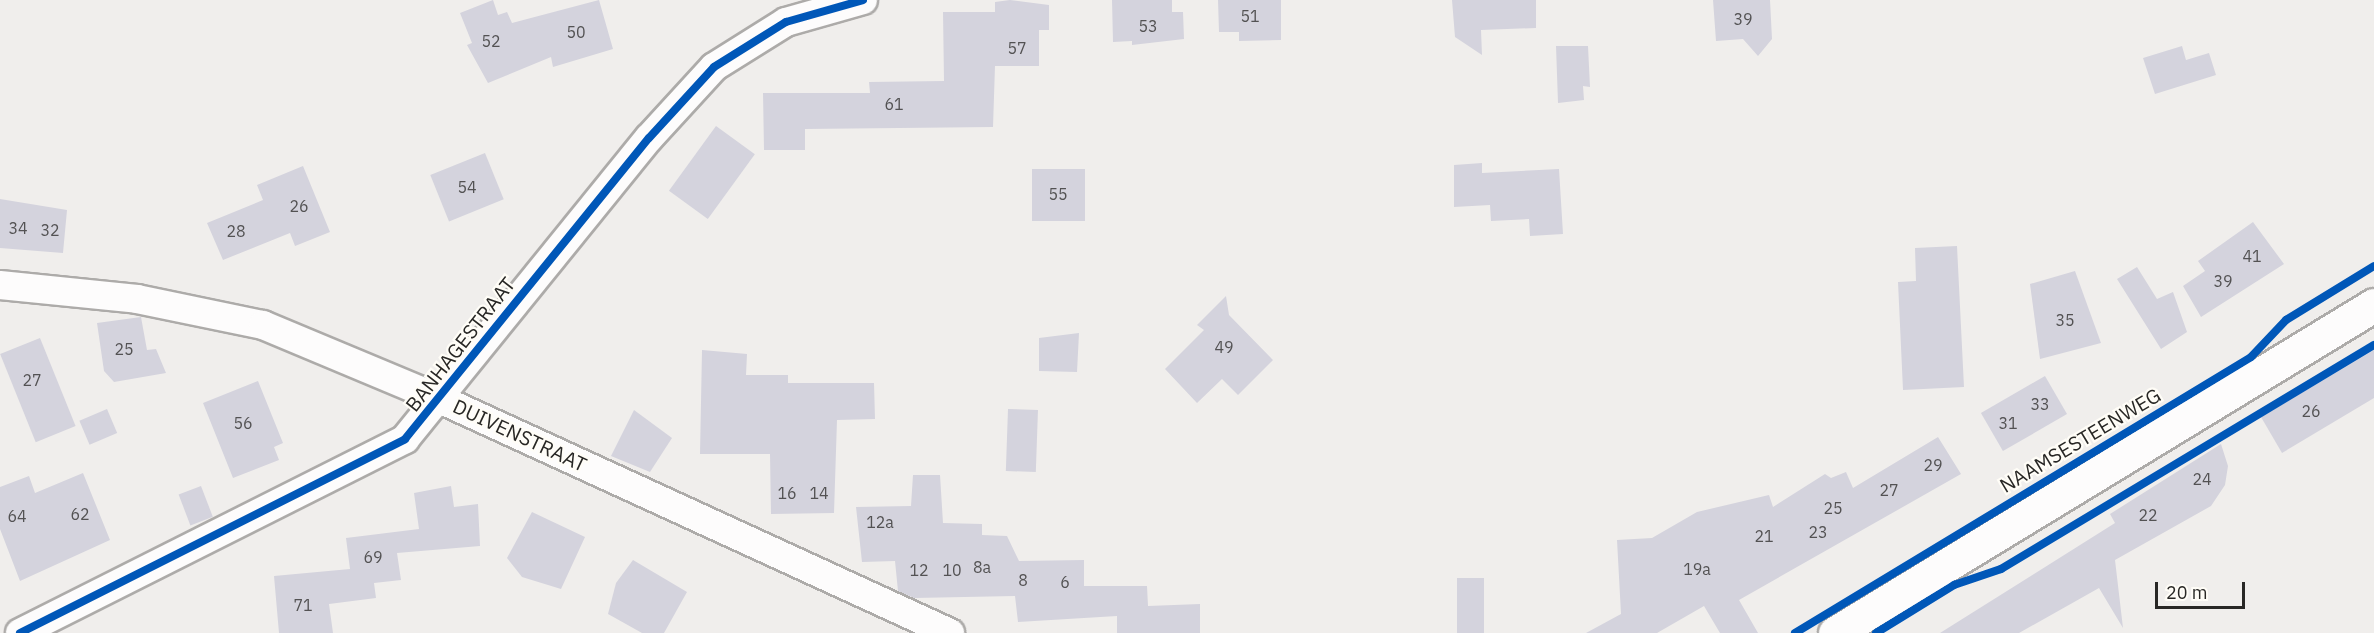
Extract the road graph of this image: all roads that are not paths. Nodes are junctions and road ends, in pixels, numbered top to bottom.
1 (863, 0) edge
2 (0, 285) edge
3 (2374, 305) edge
4 (442, 400) junction
5 (20, 633) edge
6 (950, 633) edge
7 (1835, 633) edge

1 - 4 street, BANHAGESTRAAT
2 - 4 street, DUIVENSTRAAT
3 - 7 main road, NAAMSESTEENWEG
4 - 5 street, BANHAGESTRAAT
4 - 6 street, DUIVENSTRAAT

